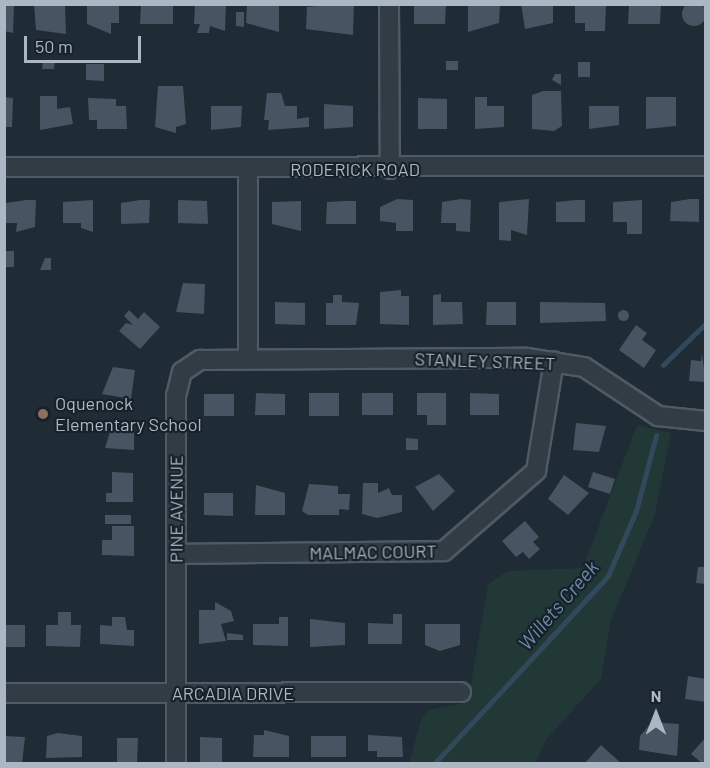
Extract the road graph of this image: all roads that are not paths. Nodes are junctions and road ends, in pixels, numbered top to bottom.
1 (389, 4) edge
2 (705, 166) edge
3 (4, 167) edge
4 (248, 169) junction
5 (390, 169) junction
6 (248, 359) junction
7 (554, 361) junction
8 (705, 422) edge
9 (176, 554) junction
10 (461, 692) dead end
11 (4, 693) edge
12 (176, 693) junction
13 (176, 764) edge

1 - 5 street
2 - 5 street, RODERICK ROAD
3 - 4 street, RODERICK ROAD
4 - 5 street, RODERICK ROAD
4 - 6 street
6 - 7 street, STANLEY STREET
6 - 9 street, PINE AVENUE
7 - 8 street, STANLEY STREET
7 - 9 street, MALMAC COURT
9 - 12 street, PINE AVENUE
10 - 12 street, ARCADIA DRIVE
11 - 12 street, ARCADIA DRIVE
12 - 13 street, PINE AVENUE

